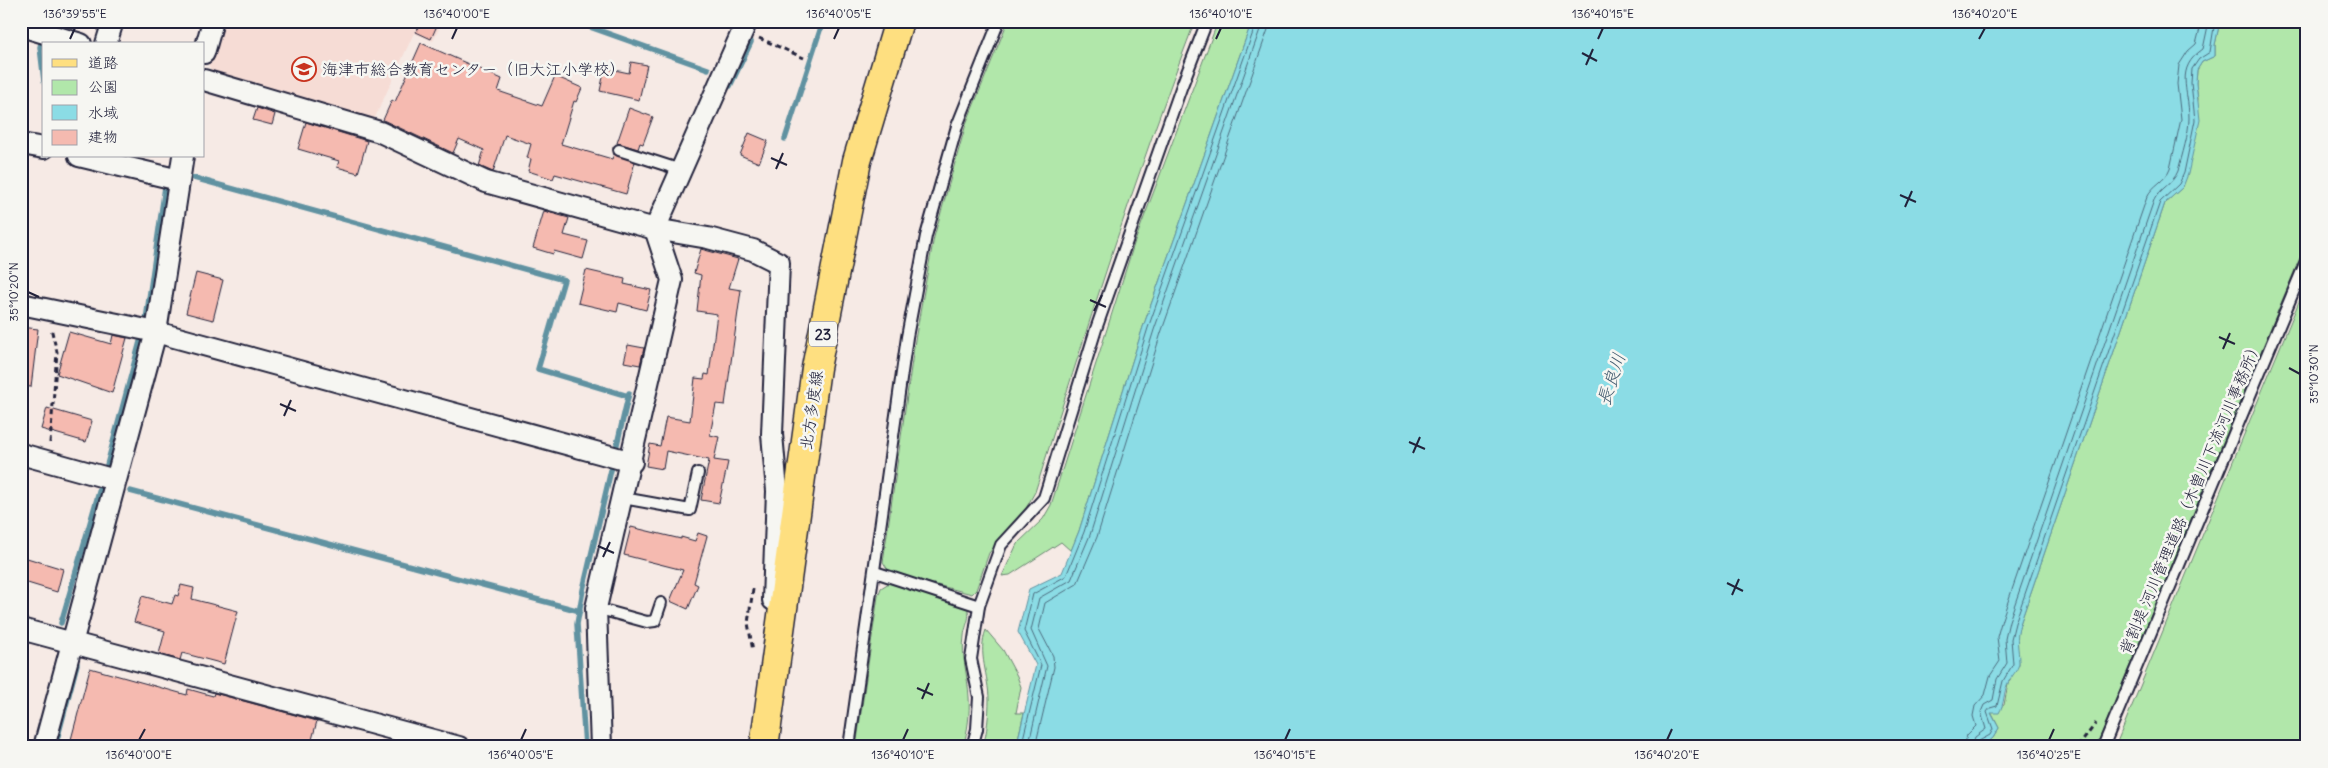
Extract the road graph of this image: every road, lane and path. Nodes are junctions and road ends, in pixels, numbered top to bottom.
1 (113, 21) edge
2 (213, 21) edge
3 (900, 21) edge
4 (999, 21) edge
5 (1207, 21) edge
6 (740, 25) edge
7 (21, 26) edge
8 (74, 42) edge
9 (107, 42) edge
10 (205, 49) edge
11 (804, 58) dead end
12 (205, 80) edge
13 (21, 144) edge
14 (42, 148) edge
15 (619, 150) dead end
16 (87, 158) edge
17 (183, 158) edge
18 (681, 170) junction
19 (179, 180) junction
20 (655, 229) junction
21 (2307, 258) edge
22 (21, 304) edge
23 (46, 309) junction
24 (156, 332) junction
25 (21, 454) edge
26 (620, 459) junction
27 (48, 461) junction
28 (698, 473) dead end
29 (115, 480) junction
30 (623, 498) junction
31 (875, 572) junction
32 (753, 584) dead end
33 (661, 602) dead end
34 (979, 606) junction
35 (596, 608) junction
36 (21, 629) edge
37 (72, 643) junction
38 (765, 654) junction
39 (44, 747) edge
40 (458, 747) edge
41 (601, 747) edge
42 (764, 747) edge
43 (849, 747) edge
44 (972, 747) edge
45 (2103, 747) edge

1 - 9 street
2 - 10 street
3 - 38 main road, 北方多度線 / 23
4 - 31 lane
5 - 34 lane
6 - 11 path
6 - 18 street
7 - 8 street
12 - 20 street
13 - 14 street
15 - 18 lane
16 - 19 street
17 - 19 street
18 - 20 street
19 - 24 street
20 - 26 street
20 - 38 street
21 - 45 lane, 背割堤 河川管理道路（木曽川下流河川事務所）
22 - 23 street
23 - 24 street
23 - 27 path
24 - 26 street
24 - 29 street
25 - 27 street
26 - 30 street
27 - 29 street
28 - 30 lane
29 - 37 street
30 - 35 street
31 - 34 lane
31 - 43 lane
32 - 38 path
33 - 35 lane
34 - 44 lane
35 - 41 street
36 - 37 street
37 - 39 street
37 - 40 street
38 - 42 main road, 北方多度線 / 23

